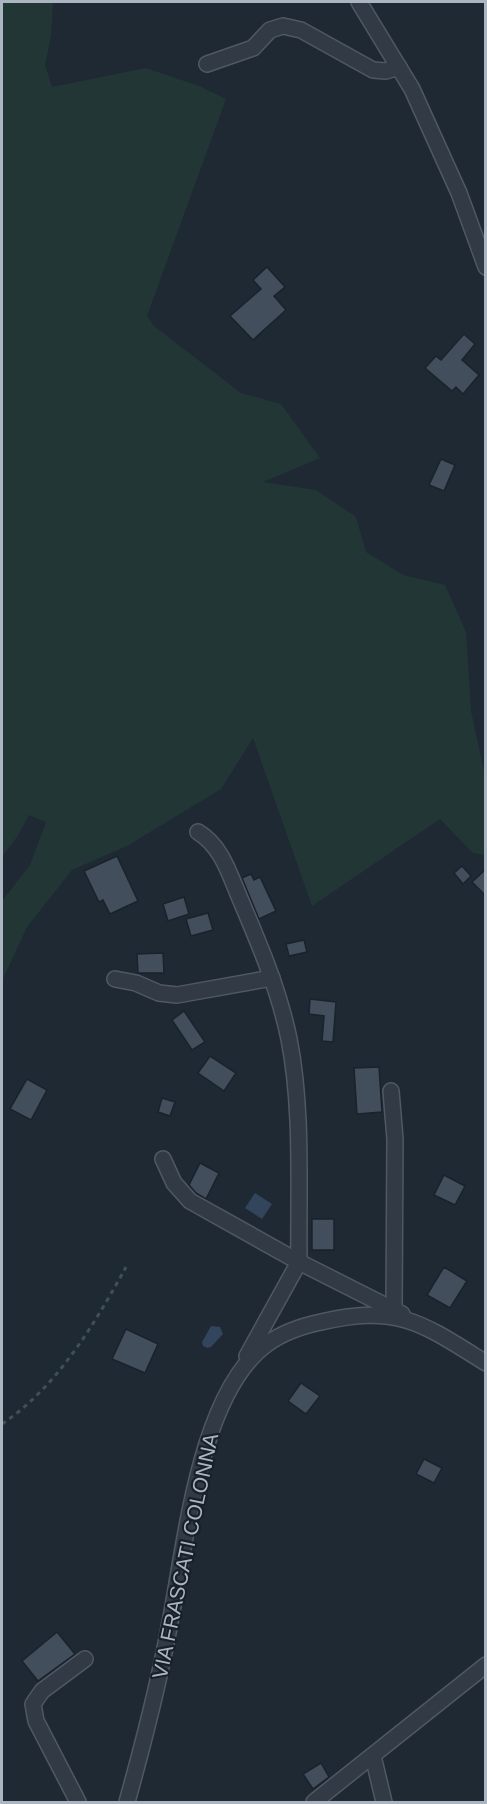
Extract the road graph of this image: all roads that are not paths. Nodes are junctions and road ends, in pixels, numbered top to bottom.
1 (359, 2) edge
2 (207, 64) dead end
3 (399, 67) junction
4 (486, 267) edge
5 (198, 832) dead end
6 (272, 978) junction
7 (115, 979) dead end
8 (391, 1091) dead end
9 (163, 1159) dead end
10 (299, 1262) junction
11 (394, 1310) junction
12 (434, 1330) junction
13 (486, 1363) edge
14 (224, 1398) junction
15 (85, 1659) dead end
16 (486, 1665) edge
17 (373, 1756) junction
18 (78, 1803) edge
19 (127, 1803) edge
20 (314, 1803) edge
21 (384, 1803) edge

1 - 3 street
2 - 3 street
3 - 4 street
5 - 6 street
6 - 7 street
6 - 10 street
8 - 11 street
9 - 10 street
10 - 11 street
10 - 14 street
11 - 12 street
12 - 13 street, VIA FRASCATI COLONNA
12 - 14 street, VIA FRASCATI COLONNA
14 - 19 street, VIA FRASCATI COLONNA
15 - 18 street
16 - 17 street
17 - 20 street
17 - 21 street

